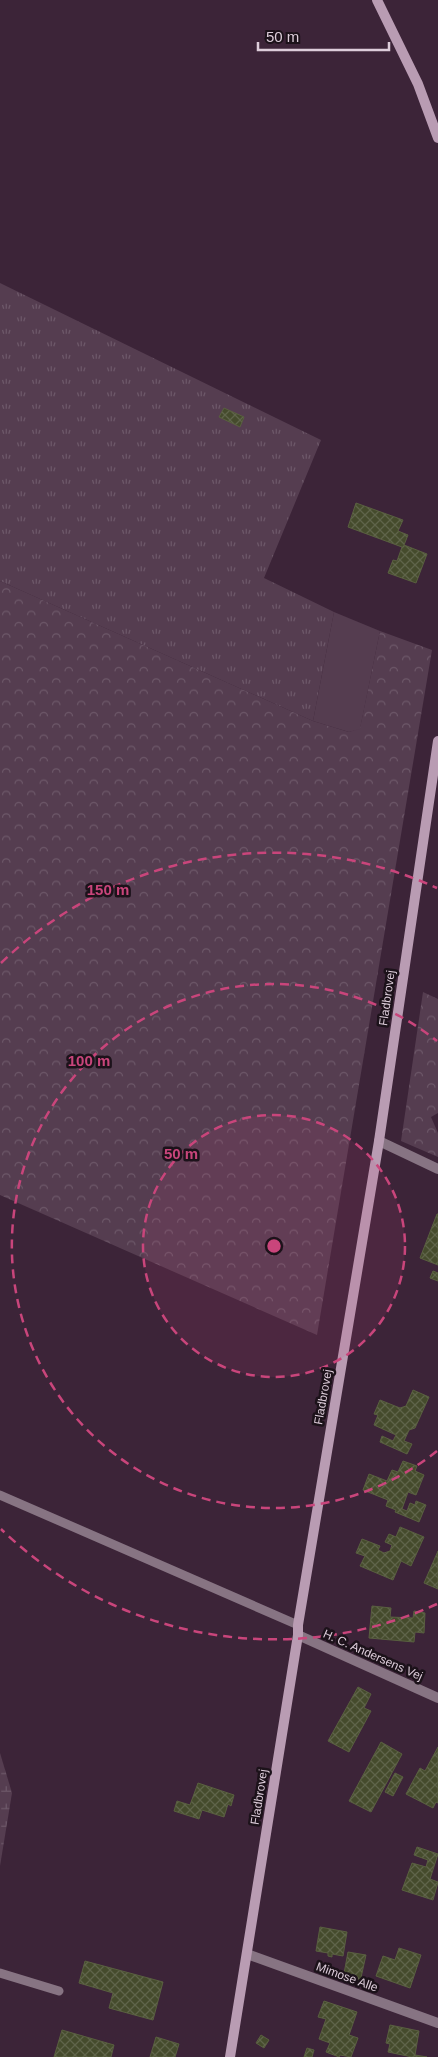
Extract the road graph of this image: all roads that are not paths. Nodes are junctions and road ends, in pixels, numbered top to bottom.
1 (377, 0) edge
2 (438, 138) edge
3 (438, 741) edge
4 (379, 1141) junction
5 (438, 1169) edge
6 (0, 1495) edge
7 (298, 1630) junction
8 (438, 1698) edge
9 (247, 1954) junction
10 (0, 1973) edge
11 (59, 1991) dead end
12 (438, 2023) edge
13 (230, 2057) edge

1 - 2 main road
3 - 4 main road, Fladbrovej
4 - 5 street
4 - 7 main road, Fladbrovej
6 - 7 lane
7 - 8 street, H. C. Andersens Vej
7 - 9 main road, Fladbrovej
9 - 12 street, Mimose Alle
9 - 13 main road, Fladbrovej
10 - 11 lane

